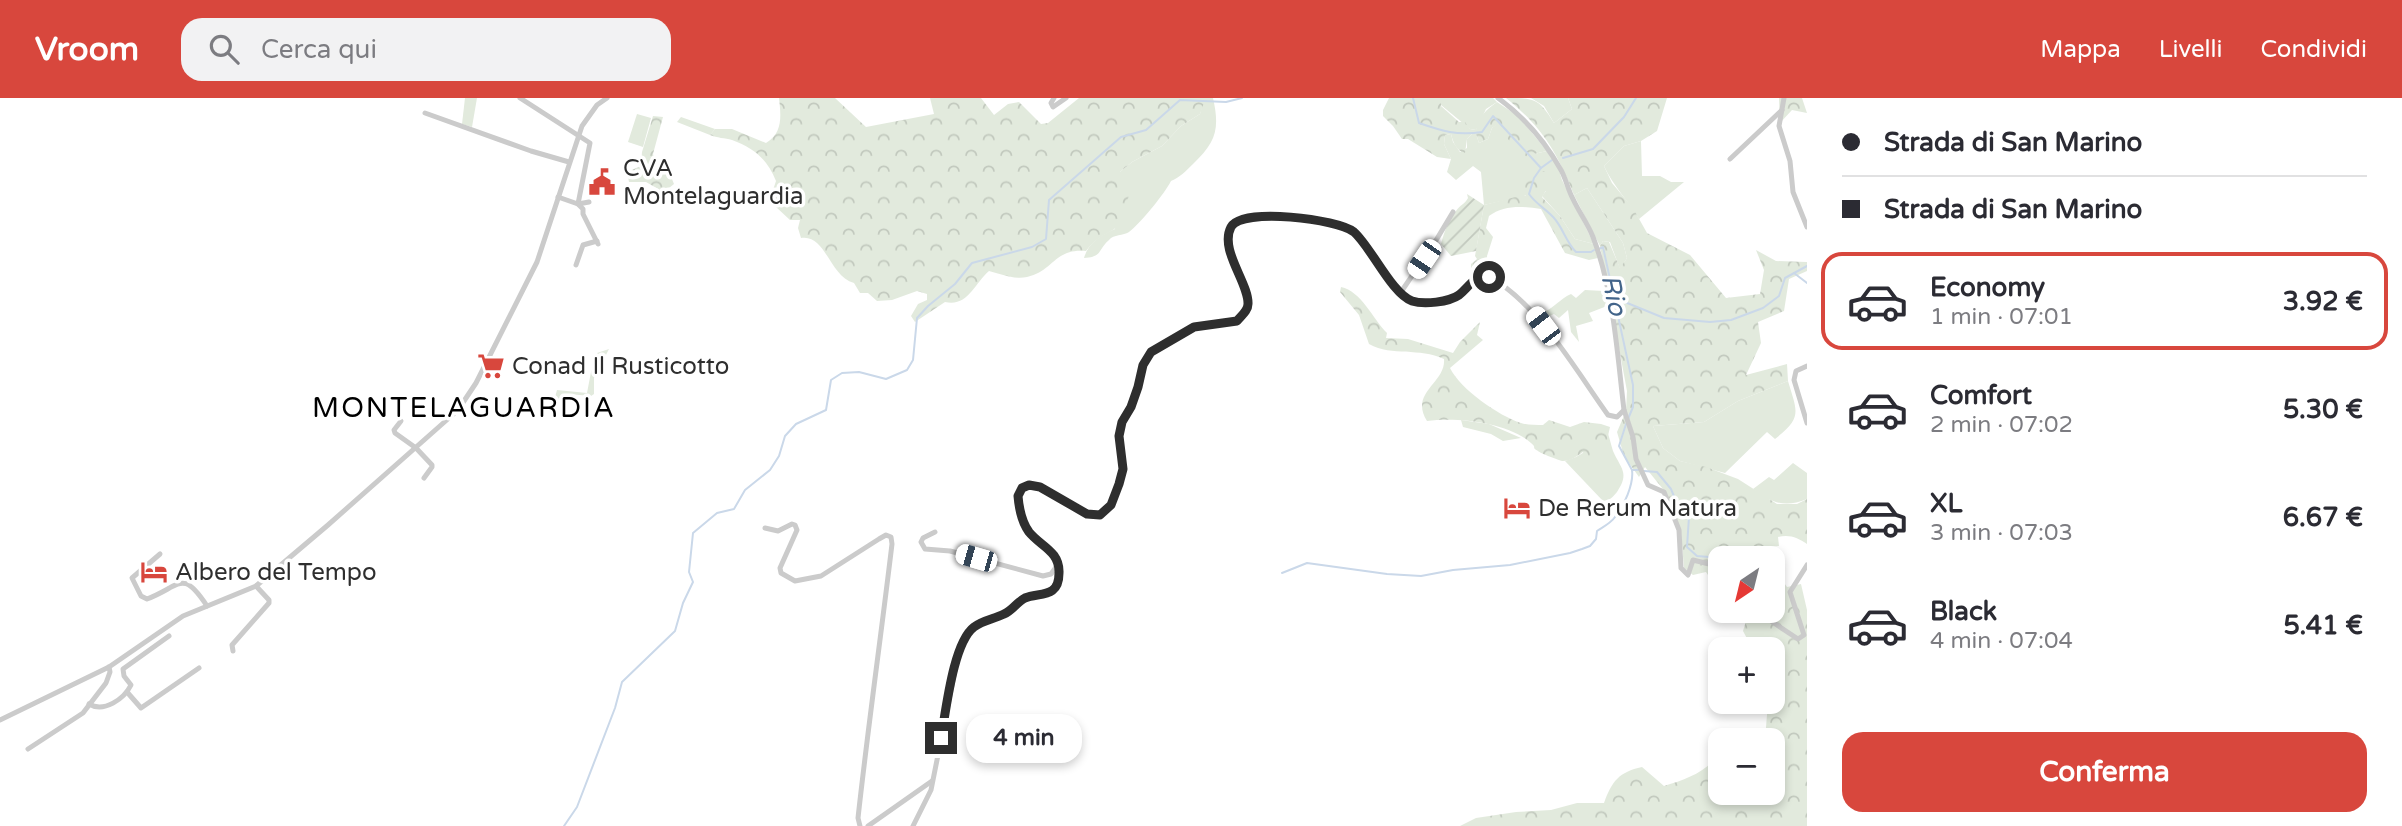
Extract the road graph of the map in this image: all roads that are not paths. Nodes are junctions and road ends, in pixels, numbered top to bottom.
1 (520, 98) edge
2 (607, 98) edge
3 (1054, 98) edge
4 (1066, 98) edge
5 (1498, 98) edge
6 (1784, 98) edge
7 (1782, 110) junction
8 (425, 113) dead end
9 (578, 136) junction
10 (1730, 159) dead end
11 (569, 162) junction
12 (558, 197) junction
13 (589, 202) dead end
14 (578, 204) junction
15 (1453, 212) dead end
16 (1807, 227) edge
17 (576, 265) dead end
18 (1401, 292) junction
19 (1807, 366) edge
20 (1625, 413) junction
21 (401, 421) dead end
22 (1807, 424) edge
23 (416, 448) junction
24 (424, 478) dead end
25 (765, 528) dead end
26 (934, 532) dead end
27 (160, 554) dead end
28 (1059, 563) junction
29 (1708, 564) edge
30 (1807, 565) edge
31 (256, 586) junction
32 (207, 606) junction
33 (1774, 623) edge
34 (169, 636) dead end
35 (233, 651) dead end
36 (109, 667) junction
37 (199, 668) dead end
38 (127, 692) junction
39 (89, 704) junction
40 (0, 720) edge
41 (29, 749) dead end
42 (932, 781) junction
43 (860, 826) edge
44 (868, 826) edge
45 (913, 826) edge

1 - 9 street
2 - 9 street
3 - 4 street
5 - 20 street
6 - 7 street
7 - 10 street
7 - 16 street
8 - 11 street
9 - 11 street
9 - 14 street
11 - 12 street
12 - 14 street
12 - 23 street
13 - 14 street
14 - 17 street
15 - 18 street
18 - 20 street
18 - 28 street
19 - 22 street
20 - 29 street
21 - 23 street
23 - 24 street
23 - 31 street
25 - 43 street
26 - 28 street
27 - 32 street
28 - 42 street
30 - 33 street
31 - 32 street
31 - 35 street
32 - 36 street
34 - 38 street
36 - 39 street
36 - 40 street
37 - 38 street
38 - 39 street
39 - 41 street
42 - 44 street
42 - 45 street

